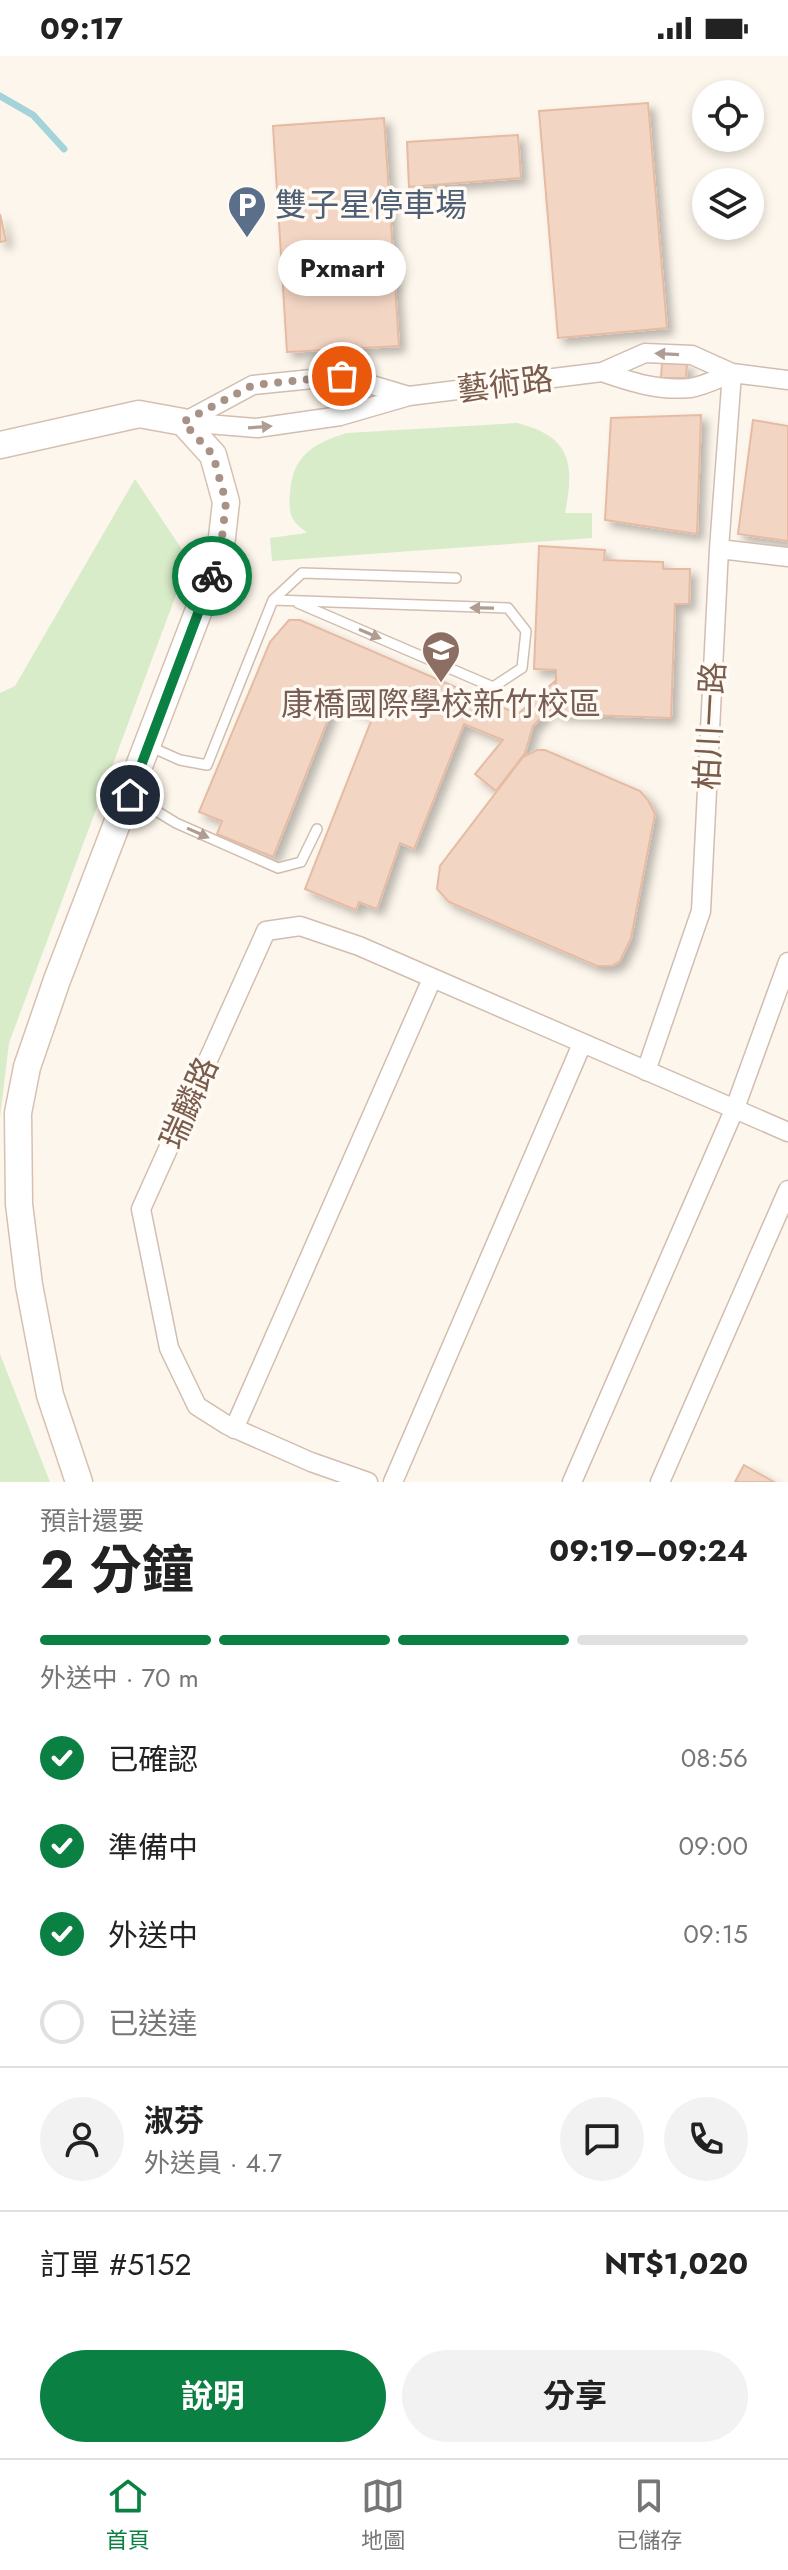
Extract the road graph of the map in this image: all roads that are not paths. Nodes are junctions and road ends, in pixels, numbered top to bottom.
1 (602, 372) junction
2 (732, 373) junction
3 (788, 380) edge
4 (409, 396) junction
5 (183, 422) junction
6 (0, 445) edge
7 (719, 549) junction
8 (788, 557) edge
9 (456, 578) dead end
10 (273, 600) junction
11 (298, 603) junction
12 (148, 745) junction
13 (130, 795) junction
14 (317, 829) dead end
15 (788, 962) edge
16 (432, 979) junction
17 (582, 1044) junction
18 (646, 1071) junction
19 (735, 1108) junction
20 (788, 1132) edge
21 (788, 1190) edge
22 (234, 1429) junction
23 (79, 1482) edge
24 (368, 1482) edge
25 (393, 1482) edge
26 (572, 1482) edge
27 (660, 1482) edge

1 - 2 street, 藝術路
2 -> 1 street, 藝術路
1 - 4 street, 藝術路
2 - 3 street, 藝術路
2 - 7 street, 柏川一路
5 -> 4 street, 藝術路
4 - 5 street, 藝術路
5 - 6 main road
5 - 12 main road
7 - 8 street
7 - 18 street, 柏川一路
9 - 10 lane
10 - 11 lane
10 - 12 lane
11 -> 11 lane
12 - 13 main road
13 -> 14 lane
13 - 23 main road
15 - 19 street
16 - 17 street, 瑞麟路
16 - 22 street
16 - 22 street, 瑞麟路
17 - 18 street, 瑞麟路
17 - 25 street
18 - 19 street, 瑞麟路
19 - 20 street, 瑞麟路
19 - 26 street
21 - 27 street
22 - 24 street, 瑞麟路

